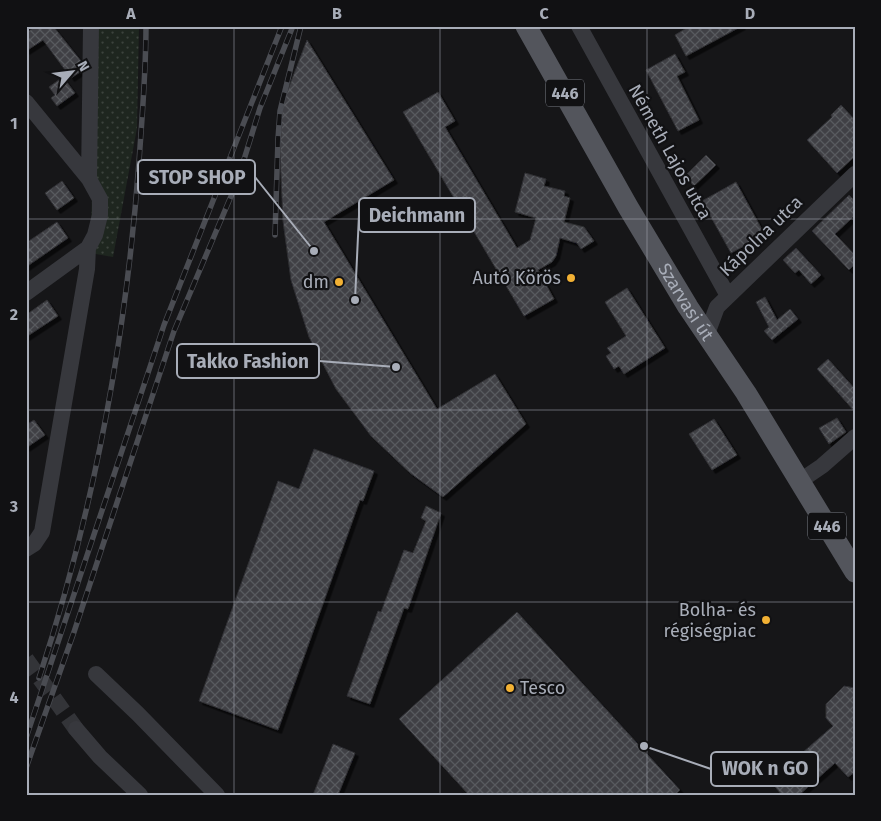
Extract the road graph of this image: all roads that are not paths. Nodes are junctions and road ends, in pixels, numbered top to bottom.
1 (91, 26) edge
2 (526, 26) edge
3 (579, 26) edge
4 (26, 102) edge
5 (855, 174) edge
6 (89, 179) junction
7 (88, 248) junction
8 (26, 293) edge
9 (728, 296) junction
10 (707, 334) junction
11 (855, 437) edge
12 (800, 481) junction
13 (26, 549) edge
14 (855, 572) edge
15 (96, 674) dead end
16 (76, 729) tunnel mouth
17 (140, 795) edge
18 (217, 795) edge

1 - 6 street
2 - 10 main road, Szarvasi út / 446
3 - 9 street, Németh Lajos utca
4 - 6 street
5 - 9 street, Kápolna utca
6 - 7 street
7 - 8 street
7 - 13 street
9 - 10 street, Kápolna utca
10 - 12 main road, Szarvasi út / 446
11 - 12 street
12 - 14 main road, Szarvasi út / 446
15 - 18 street
16 - 17 street

